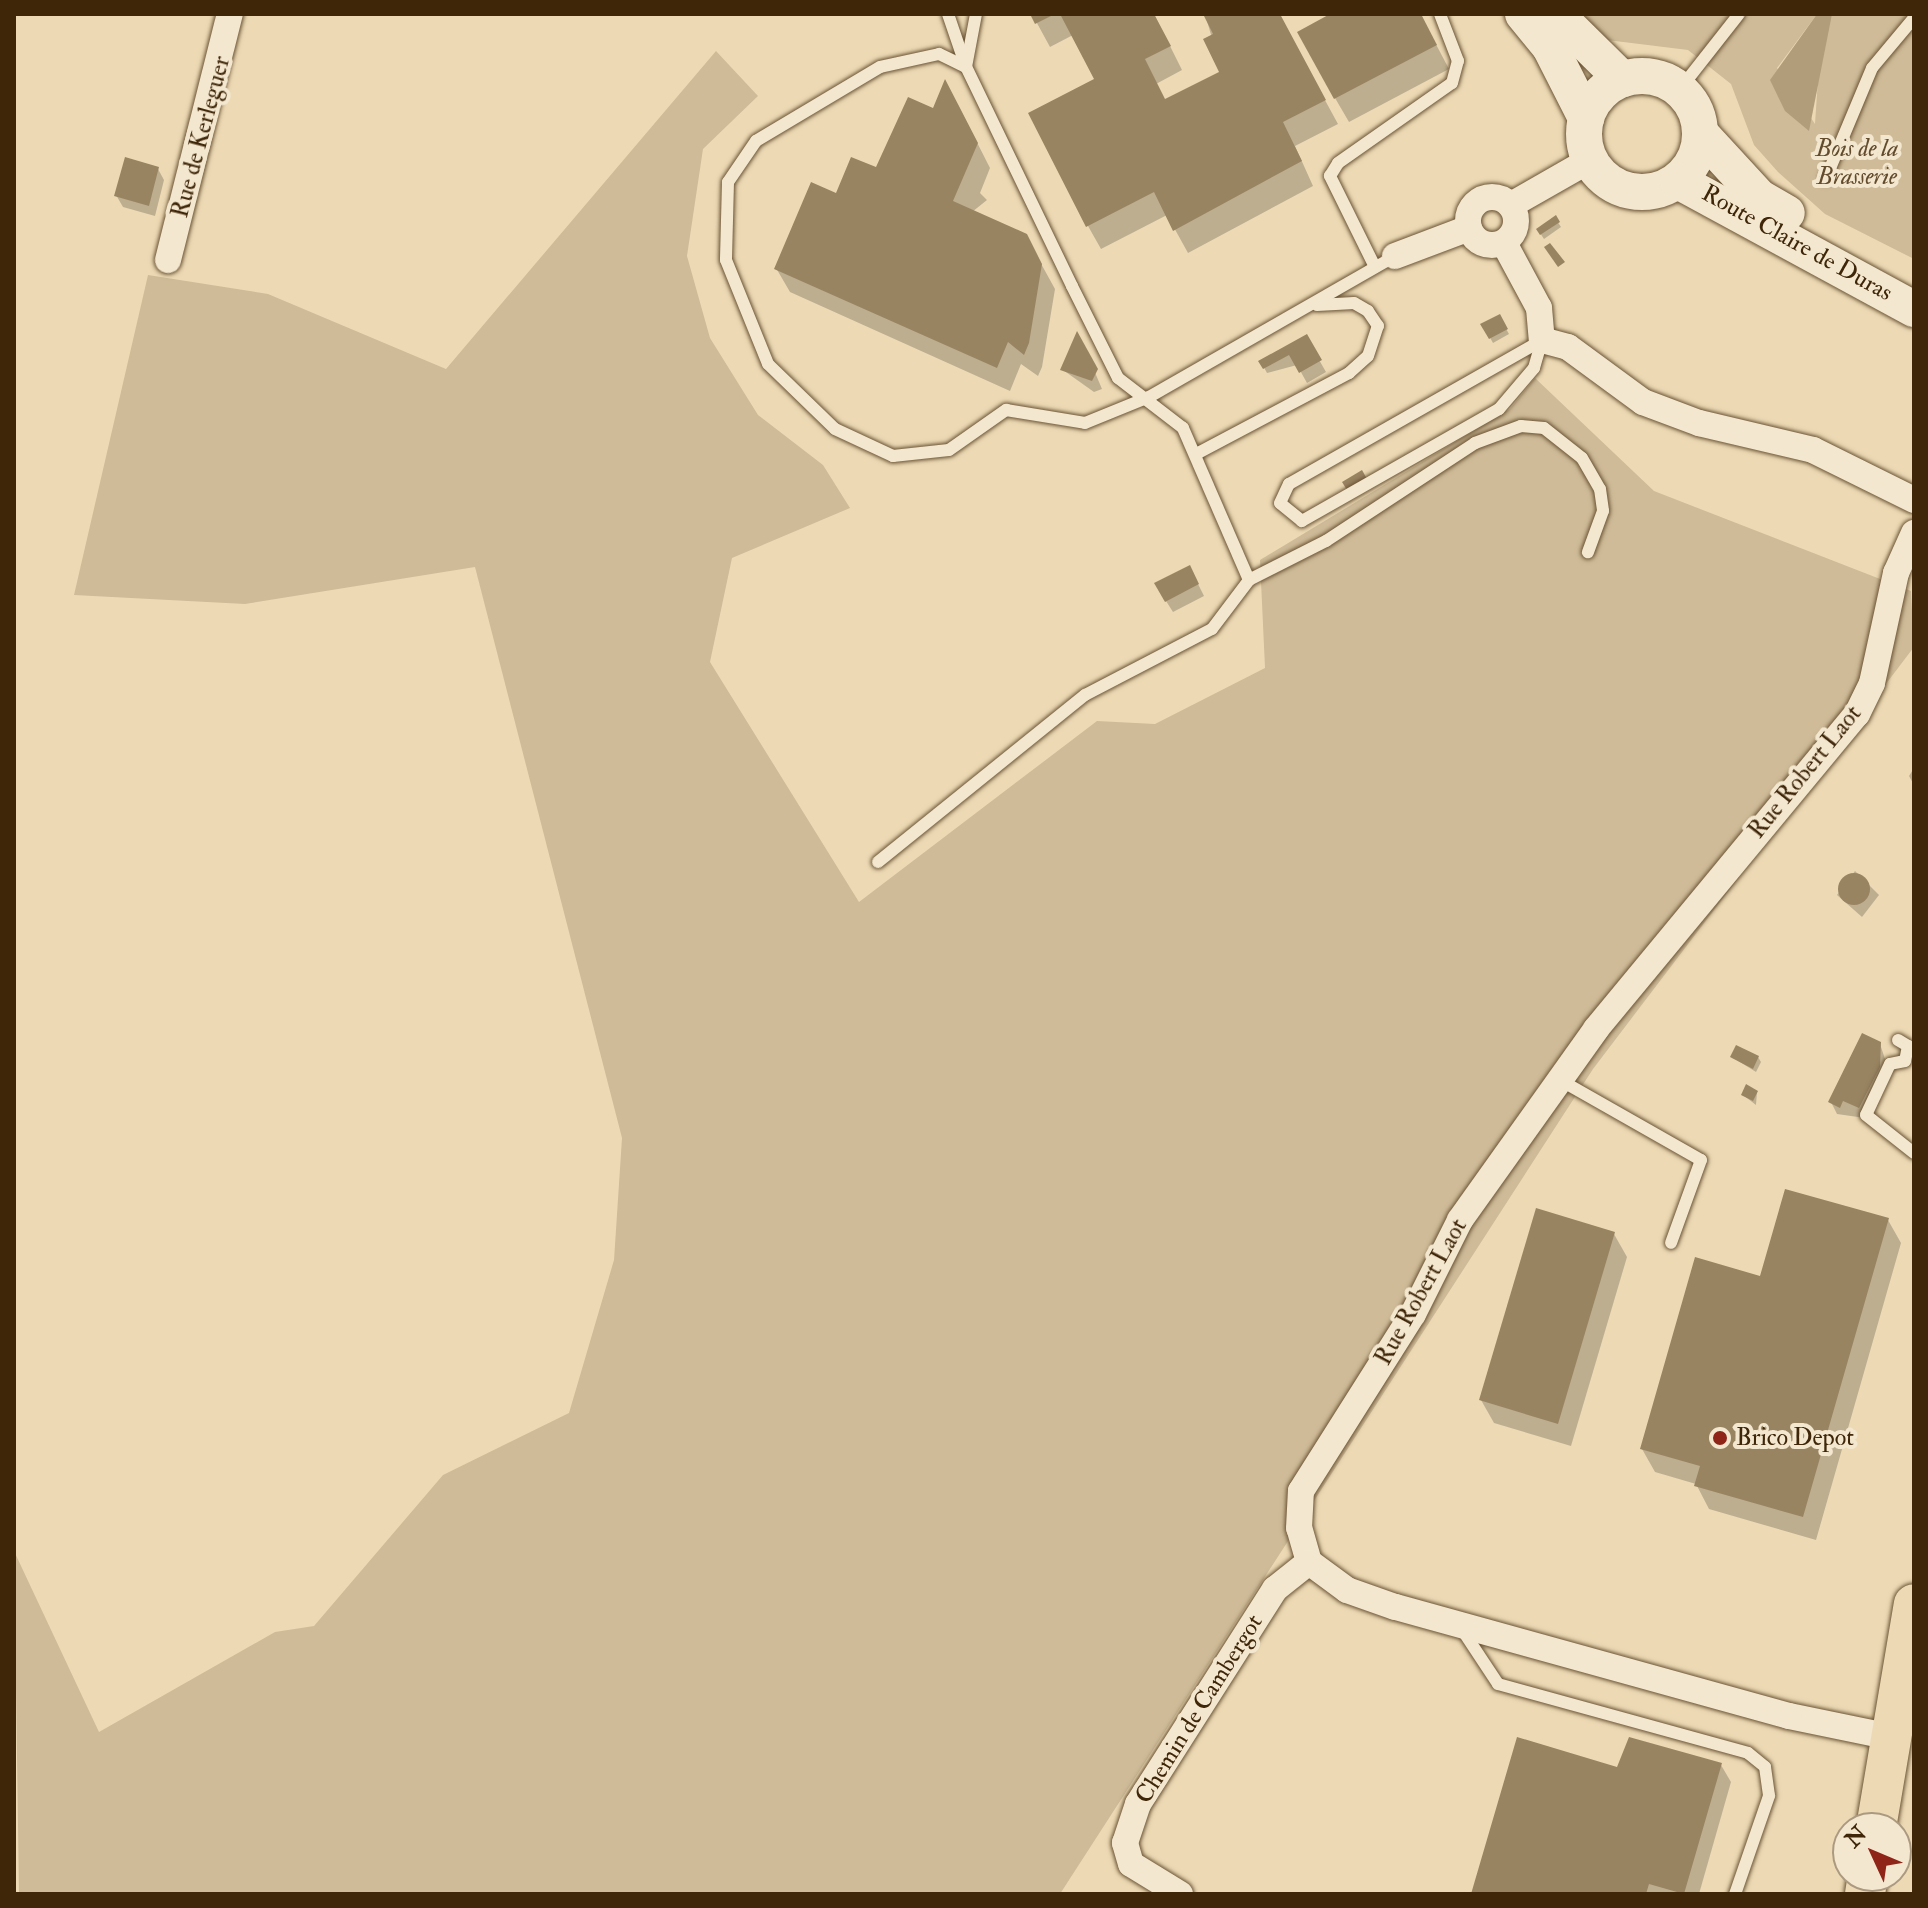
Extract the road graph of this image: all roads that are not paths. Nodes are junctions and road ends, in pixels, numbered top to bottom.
1 (230, 14) edge
2 (948, 14) edge
3 (976, 14) edge
4 (1440, 14) edge
5 (1523, 14) edge
6 (1556, 14) edge
7 (1739, 14) edge
8 (1914, 18) edge
9 (966, 67) junction
10 (1622, 79) junction
11 (1680, 89) junction
12 (1586, 118) junction
13 (1701, 134) junction
14 (1590, 160) junction
15 (1826, 178) dead end
16 (1678, 181) junction
17 (1511, 205) junction
18 (1469, 228) junction
19 (1504, 243) junction
20 (168, 260) dead end
21 (1385, 261) junction
22 (1914, 284) edge
23 (1306, 307) junction
24 (1914, 309) edge
25 (1542, 340) junction
26 (1149, 397) junction
27 (1198, 453) junction
28 (1914, 500) edge
29 (1914, 533) edge
30 (1588, 552) dead end
31 (1249, 580) junction
32 (878, 862) dead end
33 (1898, 1040) dead end
34 (1560, 1080) junction
35 (1914, 1153) edge
36 (1671, 1243) dead end
37 (1309, 1562) junction
38 (1914, 1604) edge
39 (1457, 1622) junction
40 (1891, 1737) junction
41 (1879, 1812) edge
42 (1180, 1894) edge
43 (1735, 1894) edge

1 - 20 street, Rue de Kerleguer
2 - 9 lane
3 - 9 lane
4 - 21 lane
5 - 12 main road
6 - 10 main road
7 - 11 lane
8 - 15 lane
9 - 26 lane
9 - 26 lane
10 - 11 main road
10 - 12 main road
11 - 13 main road
12 - 14 main road
13 - 16 main road
13 - 22 main road, Route Claire de Duras
14 - 16 main road
14 - 17 street
16 - 24 main road, Route Claire de Duras
17 - 18 street
17 - 19 street
18 - 19 street
18 - 21 street
19 - 25 street
21 - 23 lane
23 - 26 lane
23 - 27 lane
25 - 25 lane
25 - 28 street
26 - 27 lane
27 - 31 lane
29 - 34 street, Rue Robert Laot
30 - 31 lane
31 - 32 lane
33 - 35 lane
34 - 36 lane
34 - 37 street, Rue Robert Laot
37 - 39 street
37 - 42 street, Chemin de Cambergot
38 - 40 main road
39 - 40 street
39 - 43 lane
40 - 41 main road

